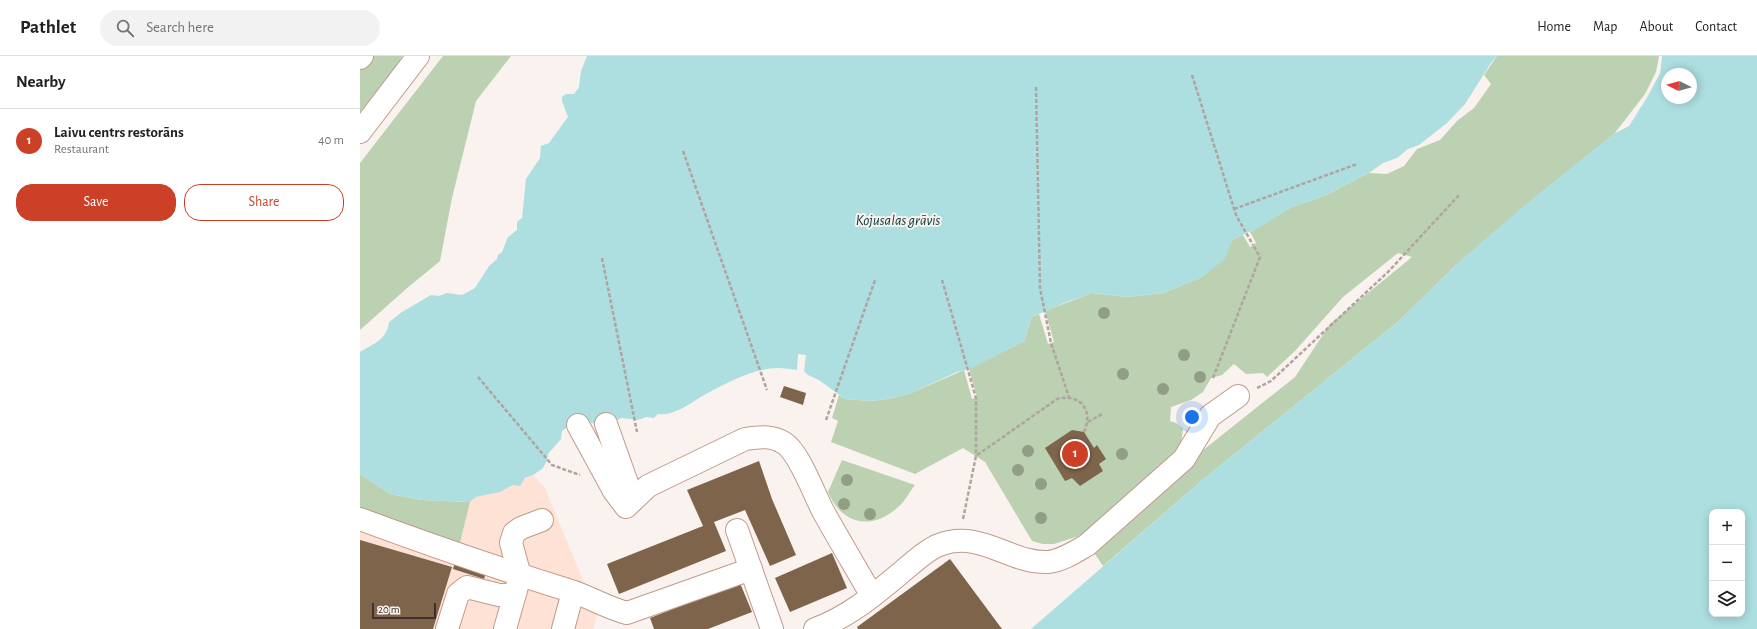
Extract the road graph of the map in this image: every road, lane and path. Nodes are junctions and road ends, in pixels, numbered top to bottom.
1 (418, 56) edge
2 (1192, 75) dead end
3 (1036, 87) dead end
4 (360, 132) edge
5 (683, 152) dead end
6 (1357, 164) dead end
7 (1460, 194) dead end
8 (1234, 209) junction
9 (602, 258) dead end
10 (875, 280) dead end
11 (942, 280) dead end
12 (478, 377) dead end
13 (1213, 378) dead end
14 (767, 390) dead end
15 (1238, 396) joint
16 (1068, 398) junction
17 (1102, 414) dead end
18 (826, 420) dead end
19 (1087, 423) junction
20 (606, 424) dead end
21 (578, 425) dead end
22 (637, 432) dead end
23 (1084, 432) dead end
24 (976, 456) junction
25 (552, 465) dead end
26 (633, 500) junction
27 (360, 519) edge
28 (542, 520) dead end
29 (737, 530) dead end
30 (958, 541) junction
31 (751, 569) junction
32 (517, 585) junction
33 (573, 592) junction
34 (872, 596) junction
35 (630, 621) edge
36 (447, 629) edge
37 (505, 629) edge
38 (563, 629) edge
39 (772, 629) edge
40 (815, 629) edge

1 - 4 lane
2 - 8 path
3 - 16 path
5 - 14 path
6 - 8 path
7 - 15 path
8 - 13 path
9 - 22 path
10 - 18 path
11 - 24 path
12 - 25 path
15 - 30 lane
16 - 19 path
16 - 24 path
17 - 19 path
19 - 23 path
20 - 26 lane
21 - 26 lane
24 - 30 path
26 - 34 lane
27 - 32 lane
28 - 32 lane
29 - 31 lane
30 - 34 lane
31 - 35 lane
31 - 39 lane
32 - 33 lane
32 - 36 lane
32 - 37 lane
33 - 35 lane
33 - 38 lane
34 - 40 lane

